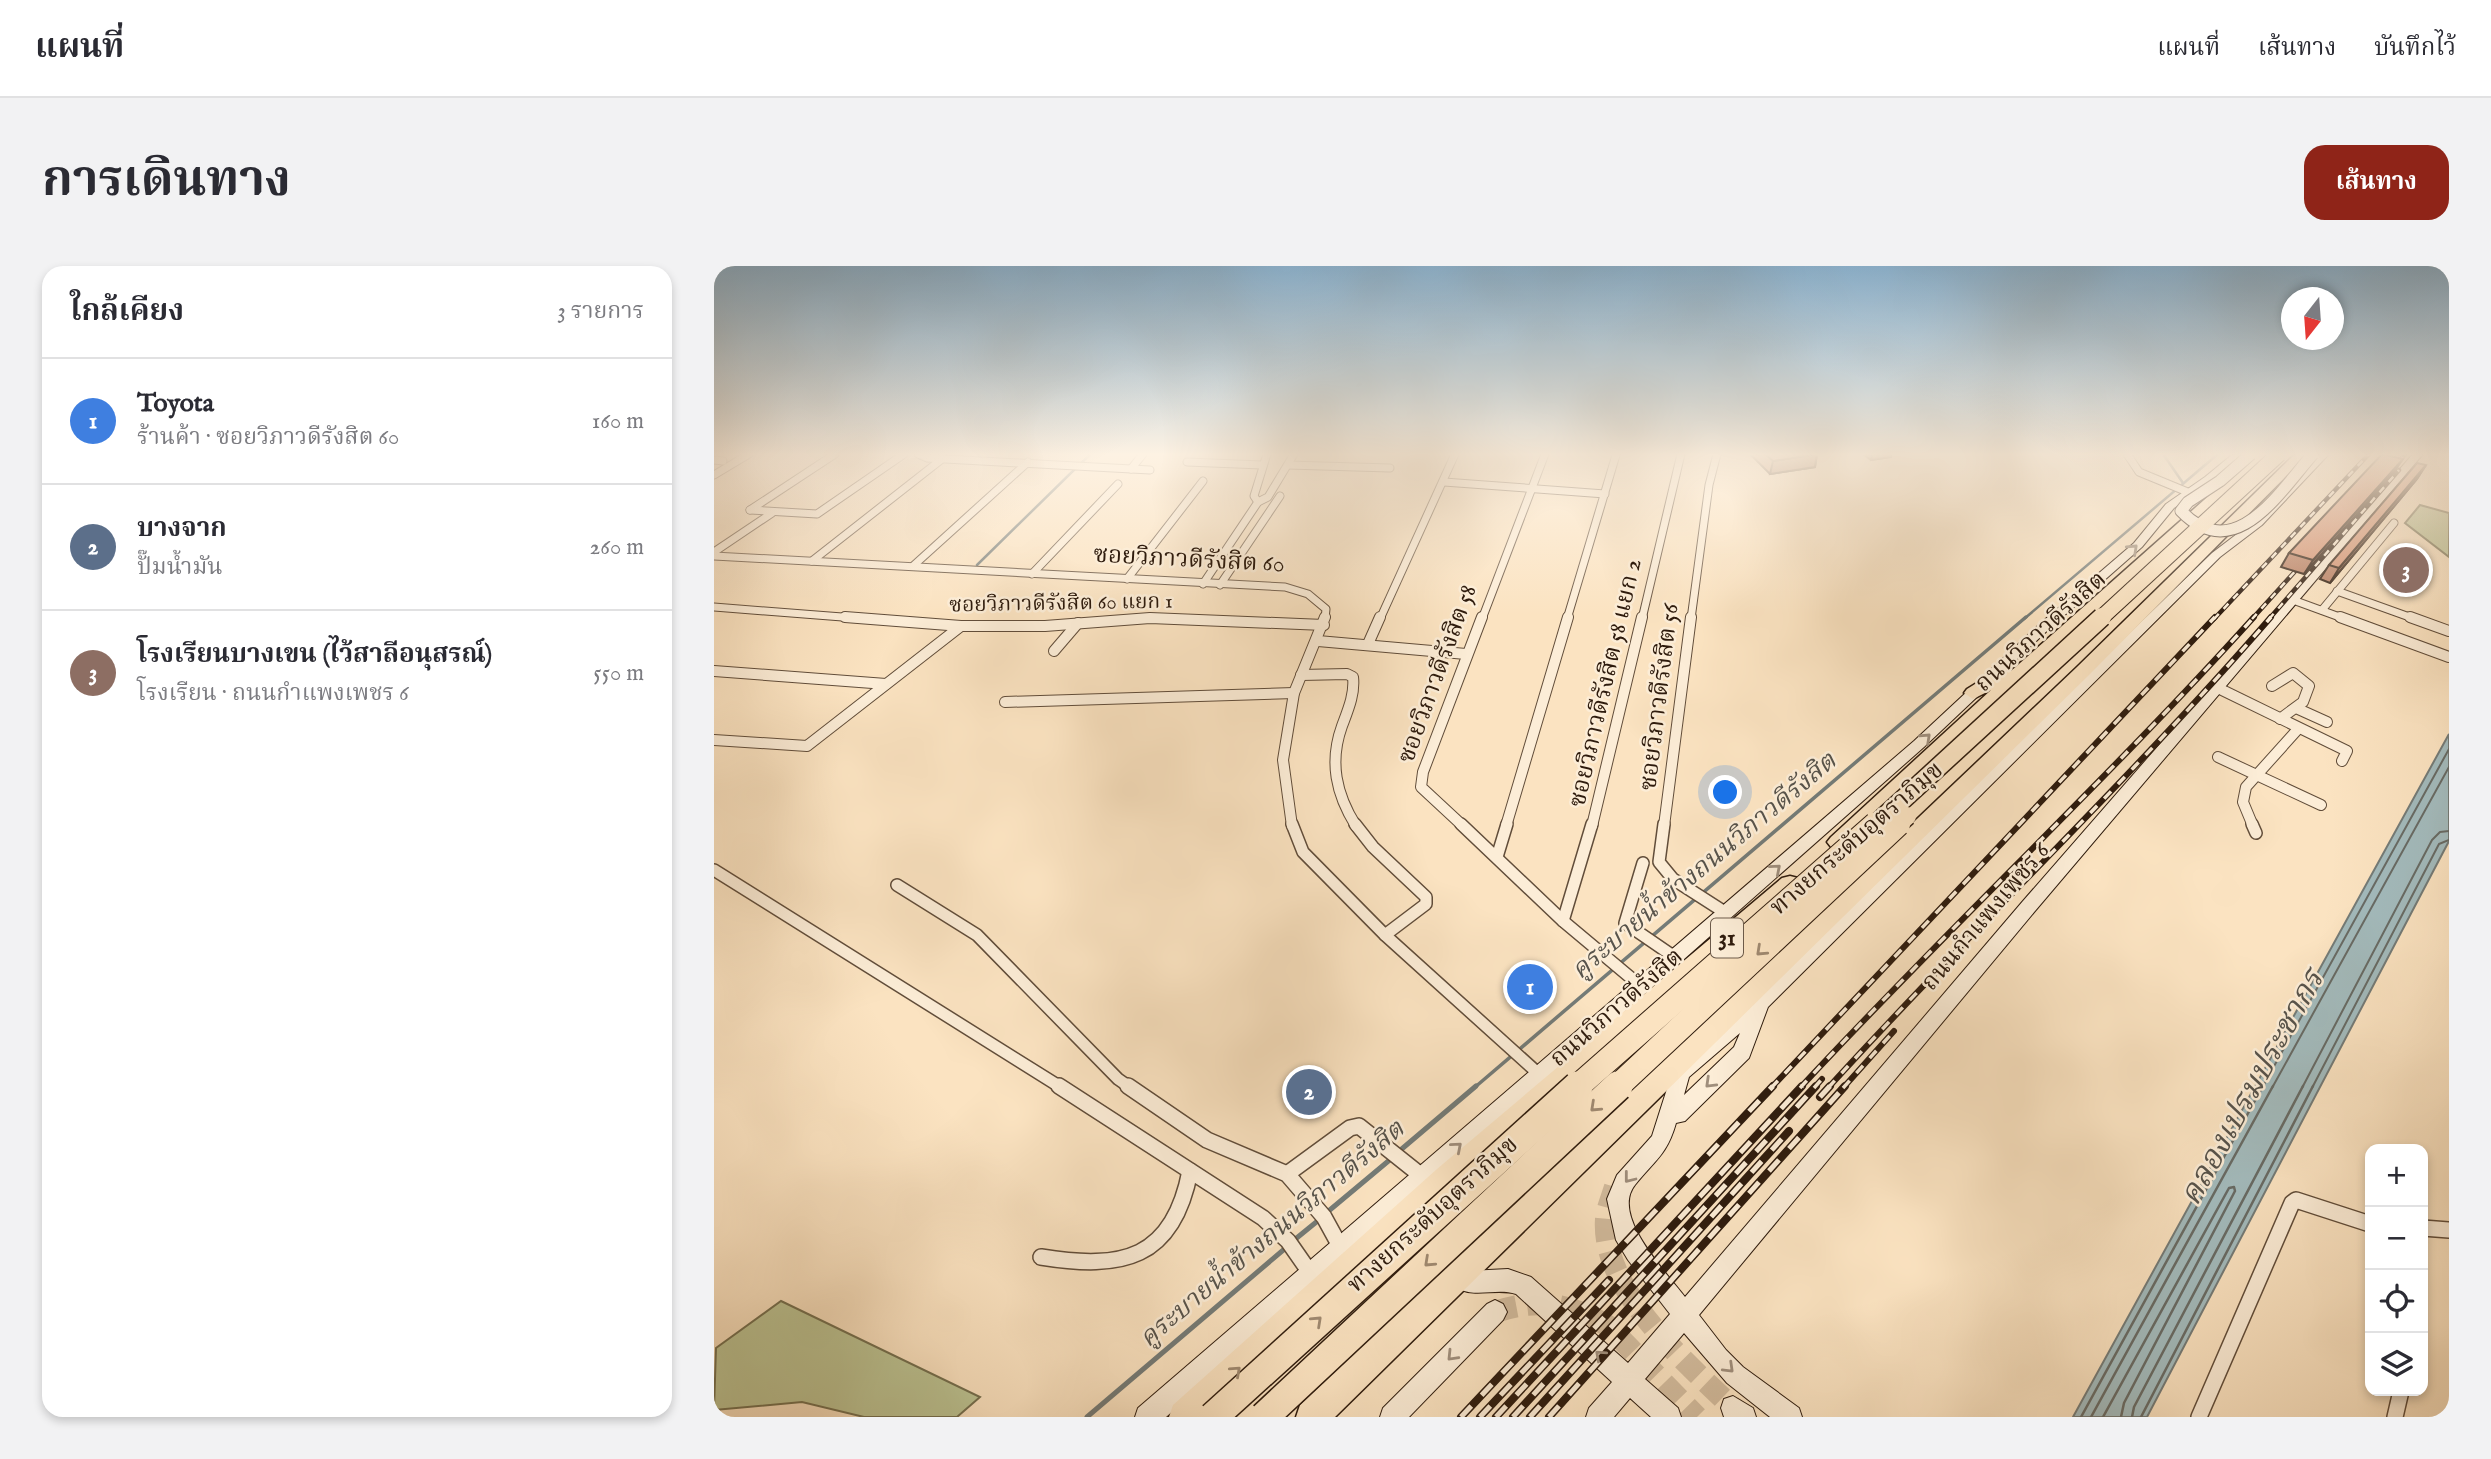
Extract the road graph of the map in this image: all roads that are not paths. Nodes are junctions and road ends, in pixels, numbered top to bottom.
1 (753, 508) edge
2 (828, 508) edge
3 (880, 508) edge
4 (977, 508) edge
5 (1095, 508) edge
6 (1182, 508) edge
7 (1254, 508) edge
8 (1272, 508) edge
9 (1432, 508) edge
10 (1523, 508) edge
11 (1601, 508) edge
12 (1668, 508) edge
13 (1706, 508) edge
14 (2170, 508) edge
15 (2184, 508) edge
16 (2205, 508) edge
17 (2220, 508) edge
18 (2237, 508) edge
19 (2248, 508) edge
20 (2261, 508) edge
21 (2273, 508) edge
22 (2372, 508) edge
23 (772, 513) junction
24 (2394, 523) dead end
25 (714, 554) edge
26 (812, 561) junction
27 (912, 566) junction
28 (1032, 573) junction
29 (1127, 579) junction
30 (1203, 584) junction
31 (1220, 585) junction
32 (2337, 591) junction
33 (2293, 600) junction
34 (714, 607) edge
35 (2322, 610) junction
36 (1078, 623) junction
37 (1324, 625) junction
38 (961, 626) junction
39 (2449, 631) edge
40 (1318, 641) junction
41 (1368, 644) junction
42 (1054, 651) dead end
43 (2042, 652) junction
44 (1466, 654) junction
45 (2449, 657) edge
46 (714, 671) edge
47 (2083, 671) junction
48 (1301, 675) junction
49 (886, 684) junction
50 (2272, 685) dead end
51 (2218, 688) junction
52 (1294, 692) junction
53 (1973, 693) junction
54 (1005, 702) dead end
55 (2295, 708) junction
56 (2280, 719) junction
57 (2046, 720) junction
58 (2327, 722) dead end
59 (2298, 729) junction
60 (714, 740) edge
61 (2218, 757) dead end
62 (2342, 761) dead end
63 (2256, 775) junction
64 (2321, 805) dead end
65 (2256, 833) dead end
66 (1497, 857) junction
67 (1643, 863) dead end
68 (714, 870) edge
69 (897, 885) dead end
70 (1718, 907) junction
71 (1563, 920) junction
72 (1385, 935) junction
73 (1667, 952) junction
74 (1643, 988) junction
75 (1760, 1003) junction
76 (1540, 1075) junction
77 (1680, 1076) junction
78 (1678, 1114) dead end
79 (1190, 1171) junction
80 (1287, 1174) junction
81 (1423, 1177) junction
82 (2365, 1223) edge
83 (2428, 1228) edge
84 (2449, 1230) edge
85 (1341, 1248) junction
86 (1041, 1257) dead end
87 (1311, 1274) junction
88 (1469, 1282) junction
89 (1495, 1311) tunnel mouth
90 (1686, 1315) junction
91 (1629, 1381) junction
92 (2400, 1396) edge
93 (1147, 1417) edge
94 (1185, 1417) edge
95 (1213, 1417) edge
96 (1264, 1417) edge
97 (1312, 1417) edge
98 (1333, 1417) edge
99 (1392, 1417) edge
100 (1598, 1417) edge
101 (1669, 1417) edge
102 (1790, 1417) edge
103 (2199, 1417) edge
104 (2395, 1417) edge

1 - 23 street
2 - 23 street
3 - 26 street
4 - 27 street
5 - 28 street
6 - 29 street
7 - 30 street
8 - 31 street
9 - 41 street
10 - 44 street, ซอยวิภาวดีรังสิต 58
11 - 66 street
12 - 71 street, ซอยวิภาวดีรังสิต 58 แยก 2
13 - 70 street, ซอยวิภาวดีรังสิต 56
53 -> 14 main road, ถนนวิภาวดีรังสิต / 31
15 - 20 main road, bridge
16 - 43 highway, ถนนวิภาวดีรังสิต / 31
95 -> 17 highway, ทางยกระดับอุตราภิมุข / 31, bridge
18 -> 96 highway, ทางยกระดับอุตราภิมุข / 31, bridge
19 - 47 highway, 31
21 - 57 main road
22 - 33 main road, ถนนกำแพงเพชร 6
23 - 25 street
24 - 32 street
25 - 26 street, ซอยวิภาวดีรังสิต 60
26 - 27 street, ซอยวิภาวดีรังสิต 60
27 - 28 street, ซอยวิภาวดีรังสิต 60
28 - 29 street, ซอยวิภาวดีรังสิต 60
29 - 30 street, ซอยวิภาวดีรังสิต 60
30 - 31 street, ซอยวิภาวดีรังสิต 60
31 - 37 street, ซอยวิภาวดีรังสิต 60
32 - 35 street
32 - 39 street
33 - 35 street
33 - 51 main road, ถนนกำแพงเพชร 6
34 - 38 street, ซอยวิภาวดีรังสิต 60 แยก 1
35 - 45 street
36 - 37 street, ซอยวิภาวดีรังสิต 60 แยก 1
36 - 38 street, ซอยวิภาวดีรังสิต 60 แยก 1
36 - 42 street
37 - 40 street
38 - 49 street
40 - 41 street
40 - 48 street
41 - 44 street
43 - 53 highway
94 -> 43 highway, ถนนวิภาวดีรังสิต / 31
44 - 66 street, ซอยวิภาวดีรังสิต 58
46 - 49 street
47 - 57 highway
47 - 97 highway, 31
48 - 52 street
48 - 72 street
49 - 60 street
50 - 55 street
51 - 56 street
51 - 90 main road, ถนนกำแพงเพชร 6
52 - 54 street
52 - 72 street
70 -> 53 main road, ถนนวิภาวดีรังสิต / 31
55 - 56 street
55 - 58 street
56 - 59 street
57 - 75 main road
59 - 62 street
59 - 63 street
61 - 63 street
63 - 64 street
63 - 65 street
66 - 71 street, ซอยวิภาวดีรังสิต 58
67 - 73 street
68 - 79 street
69 - 80 street
70 - 73 main road, ถนนวิภาวดีรังสิต / 31
71 - 74 street, ซอยวิภาวดีรังสิต 58
72 - 76 street
73 - 74 main road, ถนนวิภาวดีรังสิต / 31
74 - 76 main road, ถนนวิภาวดีรังสิต / 31
75 - 77 main road
75 -> 78 main road
81 -> 76 main road, ถนนวิภาวดีรังสิต / 31
77 - 88 main road
77 -> 90 main road
79 - 86 street
79 - 87 street
80 - 81 street
80 - 85 street
81 - 85 main road, ถนนวิภาวดีรังสิต / 31
82 - 103 street
83 - 84 street
85 - 87 main road, ถนนวิภาวดีรังสิต / 31
87 - 93 main road, ถนนวิภาวดีรังสิต / 31
91 -> 88 main road
88 - 98 main road
89 -> 99 main road
90 - 91 main road, ถนนกำแพงเพชร 6
90 -> 102 main road
91 - 100 main road, ถนนกำแพงเพชร 6
91 - 101 main road
92 - 104 street

